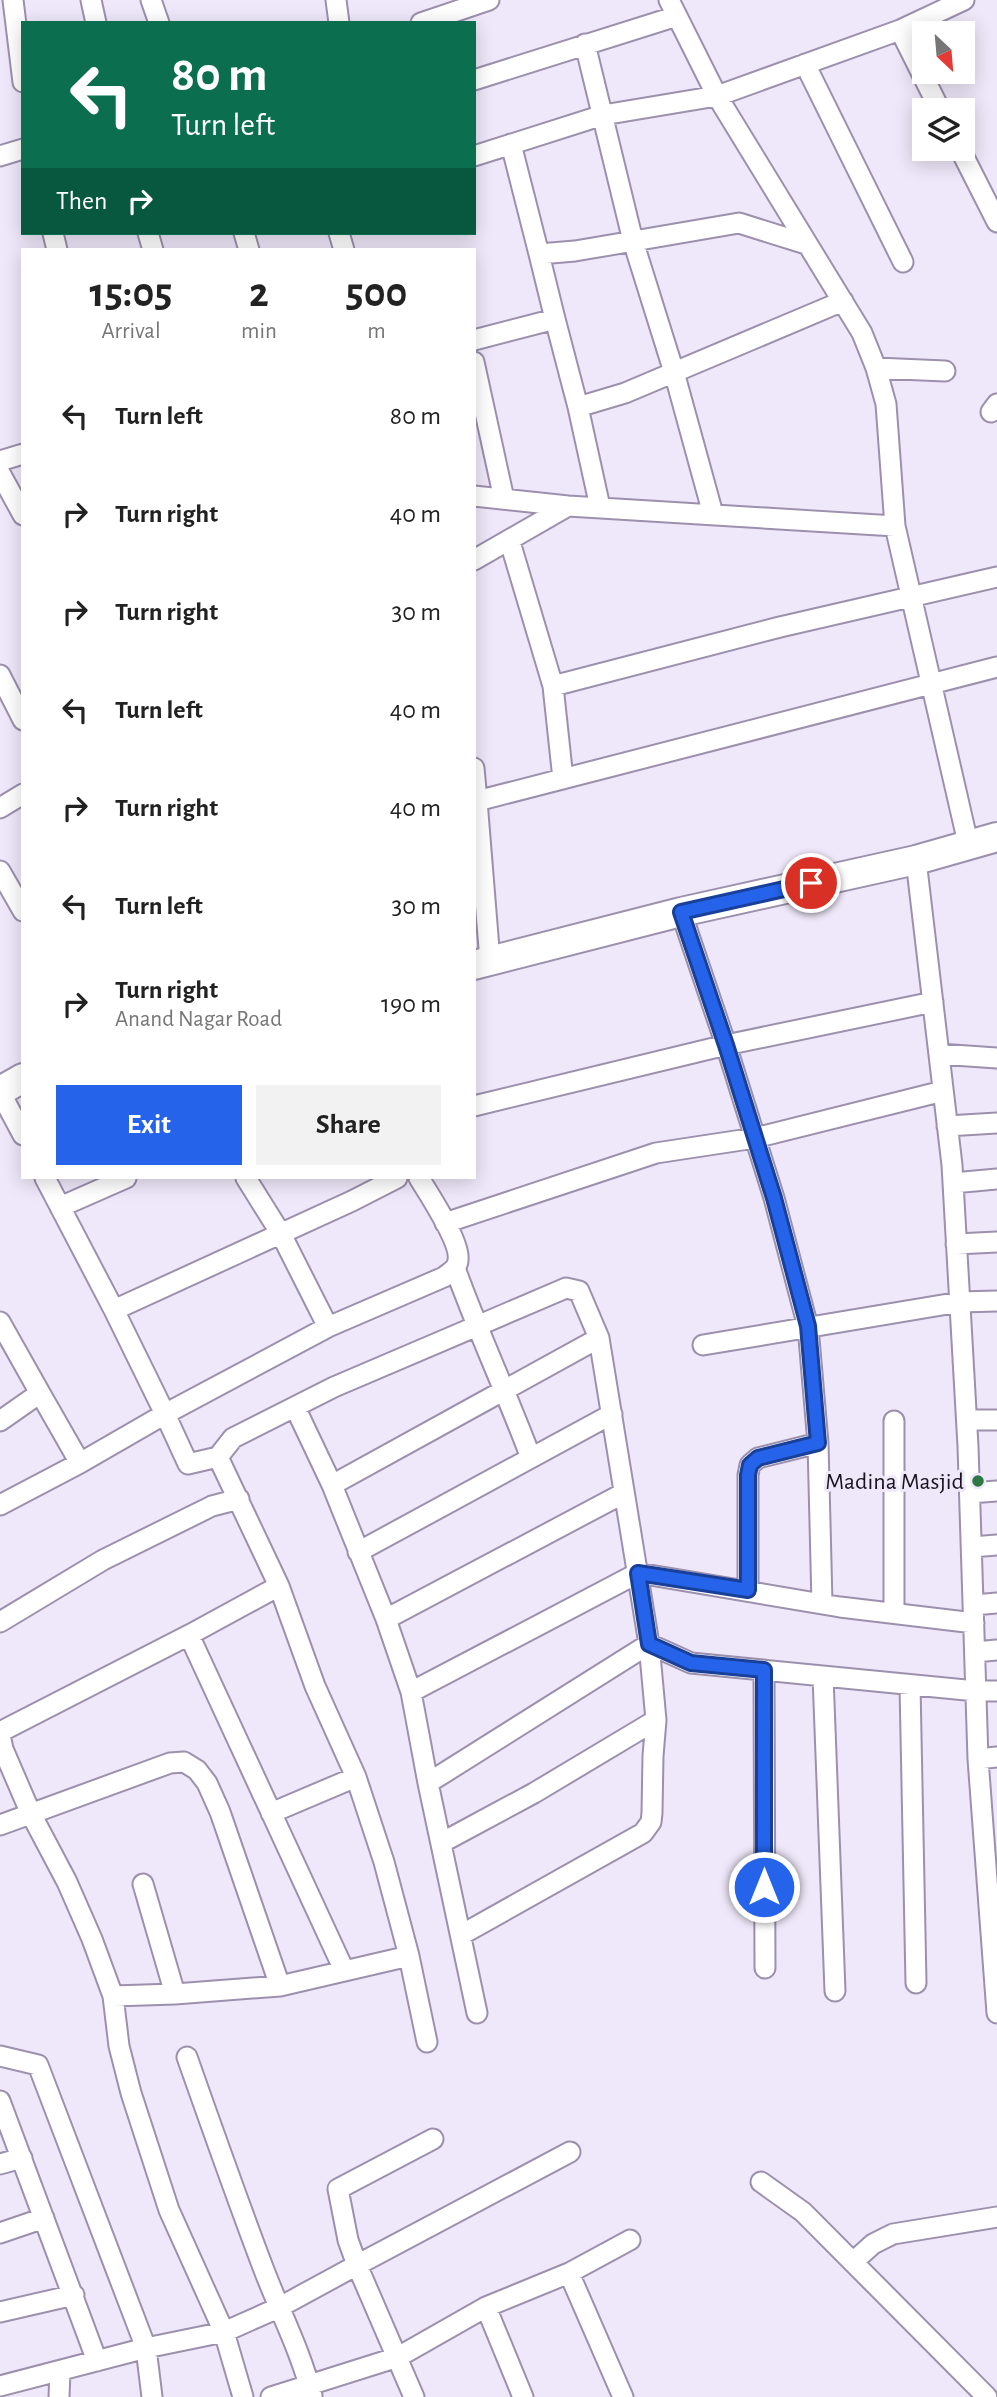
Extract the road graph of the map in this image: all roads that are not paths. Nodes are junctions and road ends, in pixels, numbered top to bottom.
1 (13, 0) edge
2 (91, 0) edge
3 (151, 0) edge
4 (336, 0) edge
5 (489, 0) edge
6 (964, 0) edge
7 (673, 8) edge
8 (96, 21) edge
9 (158, 21) edge
10 (339, 21) edge
11 (427, 21) edge
12 (900, 30) junction
13 (585, 44) junction
14 (805, 64) junction
15 (21, 66) edge
16 (476, 79) edge
17 (717, 96) junction
18 (934, 98) edge
19 (603, 115) junction
20 (511, 145) junction
21 (21, 150) edge
22 (476, 155) edge
23 (0, 156) edge
24 (966, 161) edge
25 (997, 222) edge
26 (633, 241) junction
27 (806, 244) junction
28 (539, 254) junction
29 (903, 262) dead end
30 (843, 301) junction
31 (555, 319) junction
32 (476, 339) edge
33 (876, 368) junction
34 (476, 371) edge
35 (945, 371) dead end
36 (674, 372) junction
37 (578, 407) junction
38 (21, 455) edge
39 (0, 461) edge
40 (0, 473) edge
41 (476, 496) edge
42 (505, 499) junction
43 (568, 506) junction
44 (600, 506) junction
45 (21, 512) edge
46 (713, 514) junction
47 (895, 526) junction
48 (510, 542) junction
49 (476, 559) edge
50 (997, 577) edge
51 (912, 598) junction
52 (997, 667) edge
53 (0, 675) edge
54 (931, 682) junction
55 (554, 685) junction
56 (21, 716) edge
57 (563, 779) junction
58 (476, 791) edge
59 (21, 795) edge
60 (477, 801) junction
61 (0, 808) edge
62 (997, 837) edge
63 (968, 844) junction
64 (916, 860) junction
65 (0, 872) edge
66 (21, 908) edge
67 (681, 912) junction
68 (482, 963) edge
69 (933, 1002) junction
70 (726, 1045) junction
71 (939, 1054) junction
72 (997, 1058) edge
73 (21, 1079) edge
74 (943, 1091) junction
75 (0, 1092) edge
76 (476, 1106) edge
77 (997, 1123) edge
78 (947, 1126) junction
79 (21, 1131) edge
80 (755, 1138) junction
81 (46, 1179) edge
82 (124, 1179) edge
83 (247, 1179) edge
84 (395, 1179) edge
85 (420, 1179) edge
86 (997, 1179) edge
87 (953, 1183) junction
88 (60, 1207) junction
89 (445, 1223) junction
90 (281, 1234) junction
91 (997, 1242) edge
92 (956, 1244) junction
93 (455, 1268) junction
94 (997, 1301) edge
95 (960, 1302) junction
96 (114, 1310) junction
97 (0, 1322) edge
98 (476, 1326) junction
99 (808, 1326) junction
100 (328, 1327) junction
101 (599, 1338) junction
102 (703, 1345) dead end
103 (506, 1390) junction
104 (40, 1393) junction
105 (295, 1407) junction
106 (165, 1414) junction
107 (612, 1414) junction
108 (967, 1420) junction
109 (997, 1420) edge
110 (0, 1421) edge
111 (894, 1421) dead end
112 (818, 1443) junction
113 (218, 1457) junction
114 (531, 1458) junction
115 (80, 1463) junction
116 (332, 1485) junction
117 (997, 1491) edge
118 (624, 1493) junction
119 (970, 1493) junction
120 (239, 1499) junction
121 (0, 1505) edge
122 (997, 1545) edge
123 (972, 1546) junction
124 (358, 1552) junction
125 (638, 1573) junction
126 (279, 1586) junction
127 (748, 1590) junction
128 (822, 1603) junction
129 (997, 1603) edge
130 (894, 1613) junction
131 (974, 1614) junction
132 (386, 1619) junction
133 (0, 1622) edge
134 (189, 1635) junction
135 (649, 1644) junction
136 (997, 1650) edge
137 (975, 1652) junction
138 (764, 1670) junction
139 (823, 1676) junction
140 (910, 1685) junction
141 (976, 1691) junction
142 (997, 1691) edge
143 (411, 1692) junction
144 (656, 1720) junction
145 (1, 1742) edge
146 (988, 1758) edge
147 (356, 1777) junction
148 (428, 1783) junction
149 (989, 1811) edge
150 (271, 1813) junction
151 (31, 1814) junction
152 (0, 1825) edge
153 (441, 1843) junction
154 (991, 1862) edge
155 (143, 1884) dead end
156 (461, 1935) junction
157 (409, 1956) junction
158 (765, 1968) dead end
159 (344, 1970) junction
160 (916, 1983) dead end
161 (281, 1986) junction
162 (835, 1991) dead end
163 (175, 1994) junction
164 (113, 1996) junction
165 (997, 2012) edge
166 (477, 2013) dead end
167 (427, 2042) dead end
168 (187, 2057) dead end
169 (1, 2060) edge
170 (0, 2101) edge
171 (433, 2139) dead end
172 (570, 2152) dead end
173 (22, 2158) junction
174 (0, 2164) edge
175 (761, 2182) dead end
176 (997, 2217) edge
177 (44, 2218) junction
178 (0, 2233) edge
179 (630, 2240) dead end
180 (853, 2262) junction
181 (357, 2265) junction
182 (569, 2273) junction
183 (74, 2295) junction
184 (486, 2307) junction
185 (278, 2308) junction
186 (0, 2312) edge
187 (224, 2333) junction
188 (146, 2348) junction
189 (398, 2357) junction
190 (97, 2361) junction
191 (60, 2371) junction
192 (0, 2386) edge
193 (311, 2391) edge
194 (983, 2396) edge
195 (59, 2397) edge
196 (152, 2397) edge
197 (243, 2397) edge
198 (271, 2397) edge
199 (414, 2397) edge
200 (523, 2397) edge
201 (623, 2397) edge

1 - 15 street
2 - 8 street
3 - 9 street
4 - 10 street
5 - 11 street
6 - 12 street
7 - 13 street
7 - 17 street
12 - 14 street
12 - 18 street
13 - 16 street
13 - 19 street
14 - 17 street
14 - 29 street
17 - 19 street
17 - 27 street
19 - 20 street
19 - 26 street
20 - 22 street
20 - 28 street
21 - 23 street
24 - 25 street
26 - 27 street
26 - 28 street
26 - 36 street
27 - 30 street
28 - 31 street
30 - 33 street
30 - 36 street
31 - 32 street
31 - 37 street
33 - 35 street
33 - 47 street
34 - 42 street
36 - 37 street
36 - 46 street
37 - 44 street
38 - 39 street
40 - 45 street
41 - 42 street
42 - 43 street
43 - 44 street
43 - 48 street
44 - 46 street
46 - 47 street
47 - 51 street
48 - 49 street
48 - 55 street
50 - 51 street
51 - 54 street
51 - 55 street
52 - 54 street
53 - 56 street
54 - 57 street
54 - 63 street
55 - 57 street
57 - 60 street
58 - 60 street
59 - 61 street
60 - 68 street
62 - 63 street
63 - 64 street
64 - 67 street
64 - 69 street
65 - 66 street
67 - 68 street
67 - 70 street
69 - 70 street
69 - 71 street
70 - 76 street
70 - 80 street
71 - 72 street
71 - 74 street
73 - 75 street
74 - 78 street
74 - 80 street
75 - 79 street
77 - 78 street
78 - 87 street
80 - 89 street
80 - 99 street
81 - 88 street
82 - 88 street
83 - 90 street
84 - 90 street
85 - 89 street
86 - 87 street
87 - 92 street
88 - 96 street
89 - 93 street
90 - 96 street
90 - 100 street
91 - 92 street
92 - 95 street
93 - 98 street
93 - 100 street
94 - 95 street
95 - 99 street
95 - 108 street
96 - 106 street
97 - 104 street
98 - 101 street
98 - 103 street
98 - 105 street
99 - 102 street
99 - 112 street
100 - 106 street
101 - 103 street
101 - 107 street
103 - 114 street
103 - 116 street
104 - 110 street
104 - 115 street
105 - 113 street
105 - 116 street
106 - 113 street
106 - 115 street
107 - 114 street
107 - 118 street
108 - 109 street
108 - 119 street
111 - 130 street
112 - 127 street
112 - 128 street
113 - 120 street
114 - 124 street
115 - 121 street
116 - 124 street
117 - 119 street
118 - 125 street
118 - 132 street
119 - 123 street
120 - 126 street
120 - 133 street
122 - 123 street
123 - 131 street
124 - 132 street
125 - 127 street
125 - 135 street
125 - 143 street
126 - 134 street
126 - 147 street
127 - 128 street
128 - 130 street
129 - 131 street
130 - 131 street
131 - 137 street
132 - 143 street
134 - 145 street
134 - 150 street
135 - 138 street
135 - 144 street
135 - 148 street
136 - 137 street
137 - 141 street
138 - 139 street
138 - 158 street
139 - 140 street
139 - 162 street
140 - 141 street
140 - 160 street
141 - 142 street
141 - 146 street
143 - 148 street
144 - 153 street
144 - 156 street
145 - 151 street
146 - 149 street
147 - 150 street
147 - 157 street
148 - 153 street
149 - 154 street
150 - 159 street
151 - 152 street
151 - 161 street
151 - 164 street
153 - 156 street
154 - 165 street
155 - 163 street
156 - 166 street
157 - 159 street
157 - 167 street
159 - 161 street
161 - 163 street
163 - 164 street
164 - 187 street
168 - 185 street
169 - 188 street
170 - 173 street
171 - 181 street
172 - 181 street
173 - 174 street
173 - 177 street
175 - 180 street
176 - 180 street
177 - 178 street
177 - 183 street
179 - 182 street
180 - 194 street
181 - 185 street
181 - 189 street
182 - 184 street
182 - 201 street
183 - 186 street
183 - 190 street
184 - 189 street
184 - 200 street
185 - 187 street
185 - 193 street
187 - 188 street
187 - 197 street
188 - 190 street
188 - 196 street
189 - 193 street
189 - 199 street
190 - 191 street
191 - 192 street
191 - 195 street
193 - 198 street

